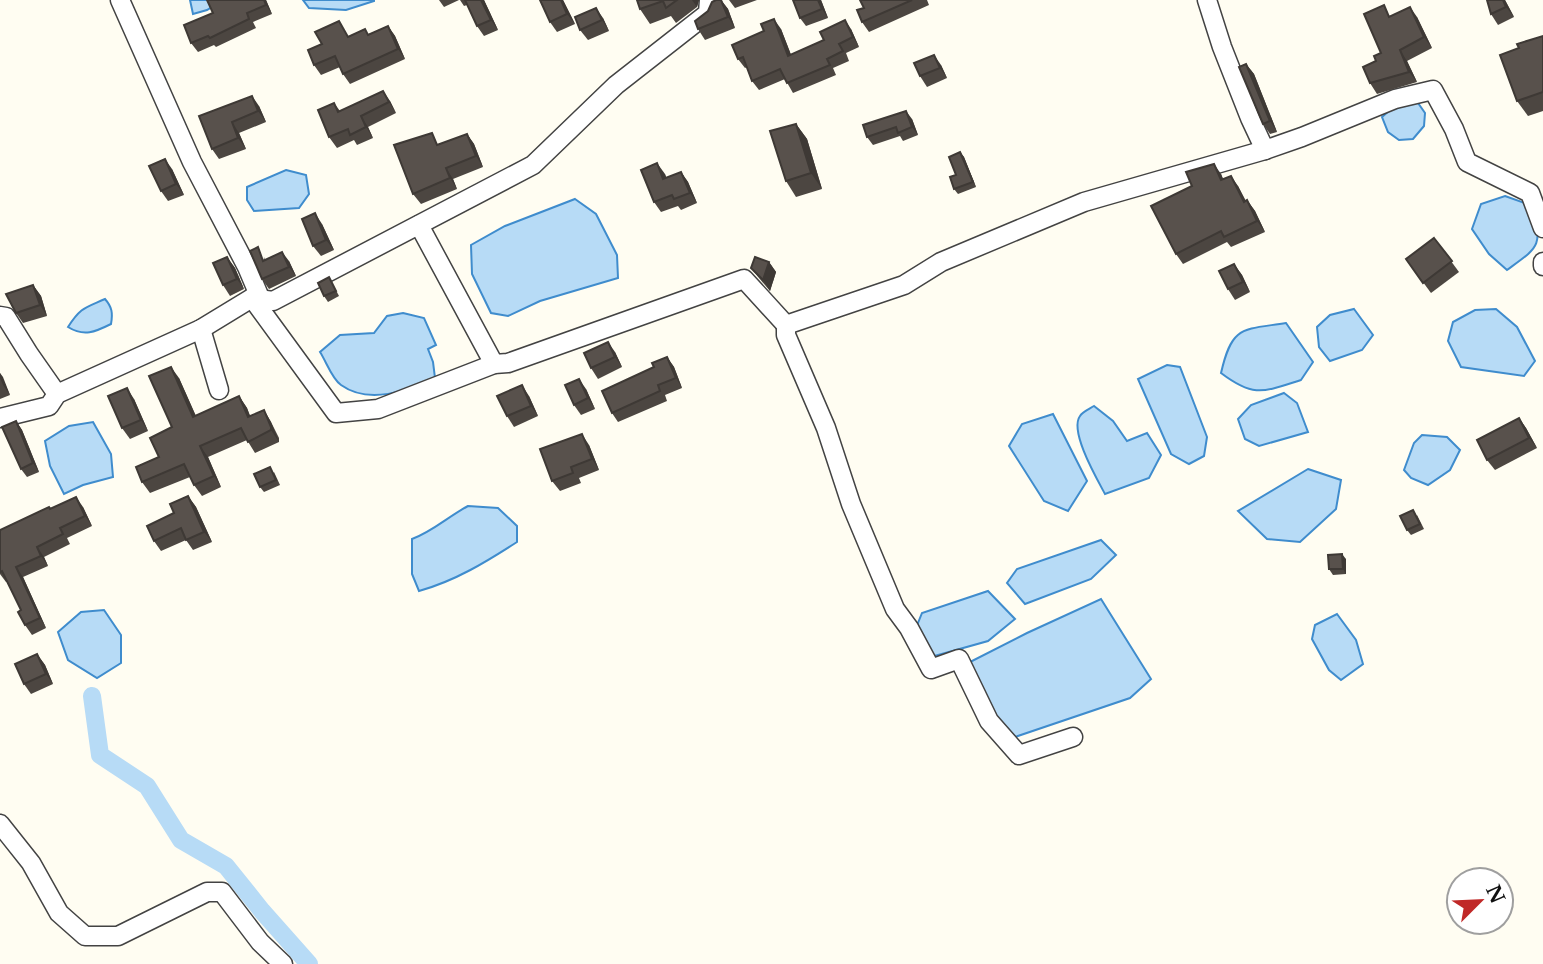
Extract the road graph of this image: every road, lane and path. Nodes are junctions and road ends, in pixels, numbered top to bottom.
1 (121, 0) edge
2 (709, 0) edge
3 (1208, 0) edge
4 (1265, 150) junction
5 (419, 225) junction
6 (1543, 228) edge
7 (257, 299) junction
8 (0, 316) edge
9 (786, 325) junction
10 (201, 329) junction
11 (494, 365) junction
12 (219, 390) dead end
13 (58, 394) junction
14 (0, 418) edge
15 (1073, 737) dead end
16 (0, 824) edge
17 (283, 964) edge

1 - 7 street
2 - 5 street
3 - 4 street
4 - 6 street
4 - 9 street
5 - 7 street
5 - 11 street
7 - 10 street
7 - 11 street
8 - 13 street
9 - 11 street
9 - 15 street
10 - 12 street
10 - 13 street
13 - 14 street
16 - 17 street

